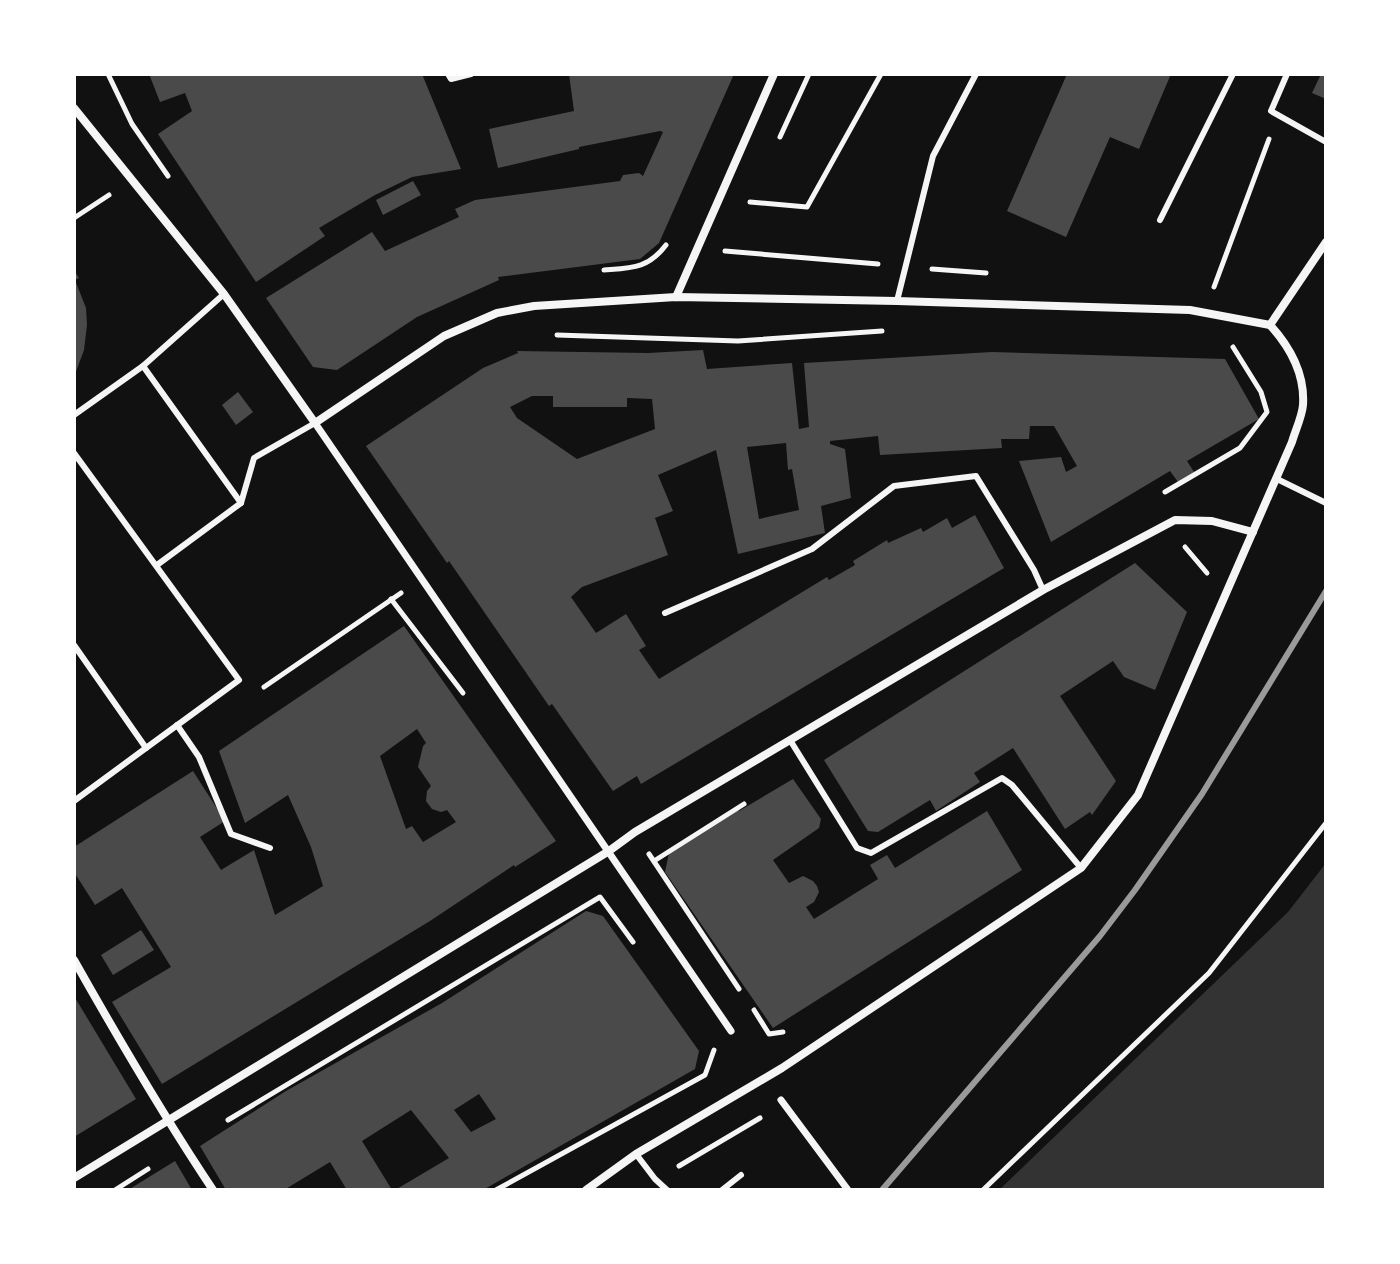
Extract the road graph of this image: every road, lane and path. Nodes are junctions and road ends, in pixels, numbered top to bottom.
1 (108, 74) edge
2 (448, 74) edge
3 (471, 74) edge
4 (774, 74) edge
5 (809, 74) edge
6 (881, 74) edge
7 (976, 74) edge
8 (1233, 74) edge
9 (1287, 74) edge
10 (118, 94) dead end
11 (74, 108) edge
12 (1278, 115) junction
13 (1326, 142) edge
14 (776, 145) dead end
15 (130, 181) junction
16 (757, 188) dead end
17 (750, 202) junction
18 (744, 214) dead end
19 (74, 218) edge
20 (1160, 220) dead end
21 (671, 235) dead end
22 (731, 239) dead end
23 (1326, 242) edge
24 (905, 267) junction
25 (595, 272) dead end
26 (998, 274) dead end
27 (1213, 289) dead end
28 (224, 294) junction
29 (676, 297) junction
30 (897, 301) junction
31 (1270, 325) junction
32 (888, 331) dead end
33 (550, 335) dead end
34 (1230, 342) dead end
35 (143, 366) junction
36 (74, 415) edge
37 (315, 423) junction
38 (74, 453) edge
39 (1277, 479) junction
40 (1158, 497) dead end
41 (241, 503) junction
42 (1326, 503) edge
43 (1253, 532) junction
44 (157, 565) junction
45 (1043, 590) junction
46 (391, 599) dead end
47 (665, 613) dead end
48 (74, 645) edge
49 (465, 696) dead end
50 (177, 725) junction
51 (790, 740) junction
52 (146, 748) junction
53 (755, 796) dead end
54 (74, 801) edge
55 (1326, 823) edge
56 (635, 832) junction
57 (270, 848) dead end
58 (609, 851) junction
59 (1081, 868) junction
60 (635, 944) dead end
61 (74, 960) edge
62 (731, 1031) dead end
63 (706, 1039) dead end
64 (781, 1100) joint
65 (170, 1120) junction
66 (184, 1147) junction
67 (636, 1154) junction
68 (741, 1175) dead end
69 (74, 1178) edge
70 (655, 1179) junction
71 (115, 1190) edge
72 (213, 1190) edge
73 (496, 1190) edge
74 (586, 1190) edge
75 (667, 1190) edge
76 (722, 1190) edge
77 (848, 1190) edge
78 (983, 1190) edge

1 - 10 path
2 - 3 lane
4 - 29 street
5 - 14 path
6 - 17 path
7 - 24 lane
8 - 20 lane
9 - 12 lane
11 - 15 street
12 - 13 lane
12 - 27 path
15 - 19 path
15 - 28 street
16 - 17 path
17 - 18 path
21 - 25 path
22 - 24 path
23 - 31 street
24 - 26 path
24 - 30 lane
28 - 35 lane
28 - 37 street
29 - 30 street
29 - 37 street
30 - 31 street
31 - 39 street
32 - 33 path
34 - 40 path
35 - 36 lane
35 - 41 lane
37 - 41 lane
37 - 58 street
38 - 44 lane
39 - 42 lane
39 - 43 street
41 - 44 lane
43 - 45 street
43 - 59 street
44 - 50 lane
45 - 47 lane
45 - 51 street
46 - 49 path
48 - 52 lane
50 - 52 lane
50 - 57 lane
51 - 56 street
51 - 59 lane
52 - 54 lane
53 - 56 path
55 - 78 path
56 - 58 street
58 - 62 street
58 - 65 street
59 - 67 street
60 - 66 path
61 - 65 street
63 - 73 path
64 - 70 path
64 - 77 street
65 - 66 street
65 - 69 street
66 - 71 path
66 - 72 street
67 - 70 lane
67 - 74 street
68 - 76 lane
70 - 75 lane

